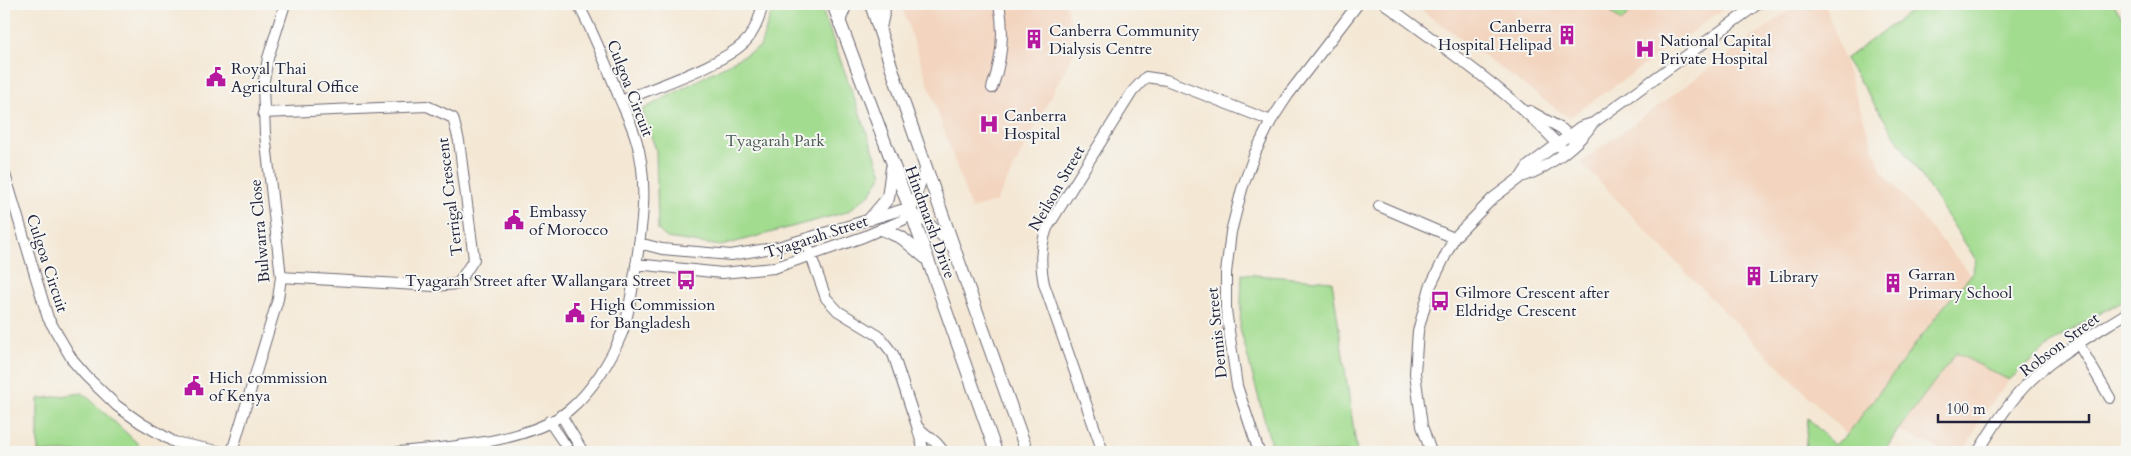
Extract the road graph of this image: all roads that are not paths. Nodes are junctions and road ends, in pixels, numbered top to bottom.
1 (285, 4) edge
2 (578, 4) edge
3 (762, 4) edge
4 (833, 4) edge
5 (847, 4) edge
6 (871, 4) edge
7 (886, 4) edge
8 (999, 4) edge
9 (1358, 4) edge
10 (1384, 4) edge
11 (1758, 4) edge
12 (840, 24) junction
13 (880, 28) junction
14 (992, 88) dead end
15 (621, 101) junction
16 (1516, 103) junction
17 (264, 113) junction
18 (1271, 121) junction
19 (1572, 139) junction
20 (1561, 147) junction
21 (892, 163) junction
22 (926, 166) junction
23 (4, 171) edge
24 (1379, 206) dead end
25 (911, 212) junction
26 (870, 219) junction
27 (882, 229) junction
28 (1454, 238) junction
29 (806, 239) junction
30 (639, 243) junction
31 (954, 248) junction
32 (811, 254) junction
33 (927, 259) junction
34 (636, 264) junction
35 (280, 278) junction
36 (2127, 313) edge
37 (2078, 343) junction
38 (2110, 398) dead end
39 (561, 415) junction
40 (549, 421) junction
41 (917, 426) junction
42 (172, 447) edge
43 (222, 452) edge
44 (232, 452) edge
45 (398, 452) edge
46 (570, 452) edge
47 (583, 452) edge
48 (924, 452) edge
49 (943, 452) edge
50 (996, 452) edge
51 (1028, 452) edge
52 (1103, 452) edge
53 (1259, 452) edge
54 (1431, 452) edge
55 (1978, 452) edge

1 - 17 street, Bulwarra Close
2 - 15 street, Culgoa Circuit
3 - 15 street
4 - 12 main road, Hindmarsh Drive
5 - 12 street
6 - 13 main road, Hindmarsh Drive
7 - 13 main road
8 - 14 street
9 - 18 street, Dennis Street
10 - 16 street
11 - 19 street
12 - 21 main road, Hindmarsh Drive
13 - 22 main road, Hindmarsh Drive
15 - 30 street, Culgoa Circuit
16 - 19 street
16 - 20 street
17 - 35 street, Bulwarra Close
17 - 35 street, Terrigal Crescent
18 - 52 street, Neilson Street
18 - 53 street, Dennis Street
19 - 20 street
20 - 28 street
21 - 25 main road, Hindmarsh Drive
21 - 26 main road
22 - 25 street
22 - 31 main road, Hindmarsh Drive
23 - 42 street, Culgoa Circuit
24 - 28 street
25 - 26 street, Tyagarah Street
25 - 27 street, Tyagarah Street
25 - 31 street
25 - 33 main road, Hindmarsh Drive
26 - 29 street, Tyagarah Street
27 - 32 street, Tyagarah Street
27 - 33 main road
28 - 54 street
29 - 30 street, Tyagarah Street
29 - 32 street
30 - 34 street, Culgoa Circuit
31 - 51 main road, Hindmarsh Drive
32 - 34 street, Tyagarah Street
32 - 41 street
33 - 50 main road, Hindmarsh Drive
34 - 39 street, Culgoa Circuit
35 - 44 street, Bulwarra Close
36 - 37 street, Robson Street
37 - 38 street
37 - 55 street, Robson Street
39 - 40 street, Culgoa Circuit
39 - 47 street
40 - 45 street, Culgoa Circuit
40 - 46 street
41 - 48 street
41 - 49 street
42 - 43 street, Culgoa Circuit

